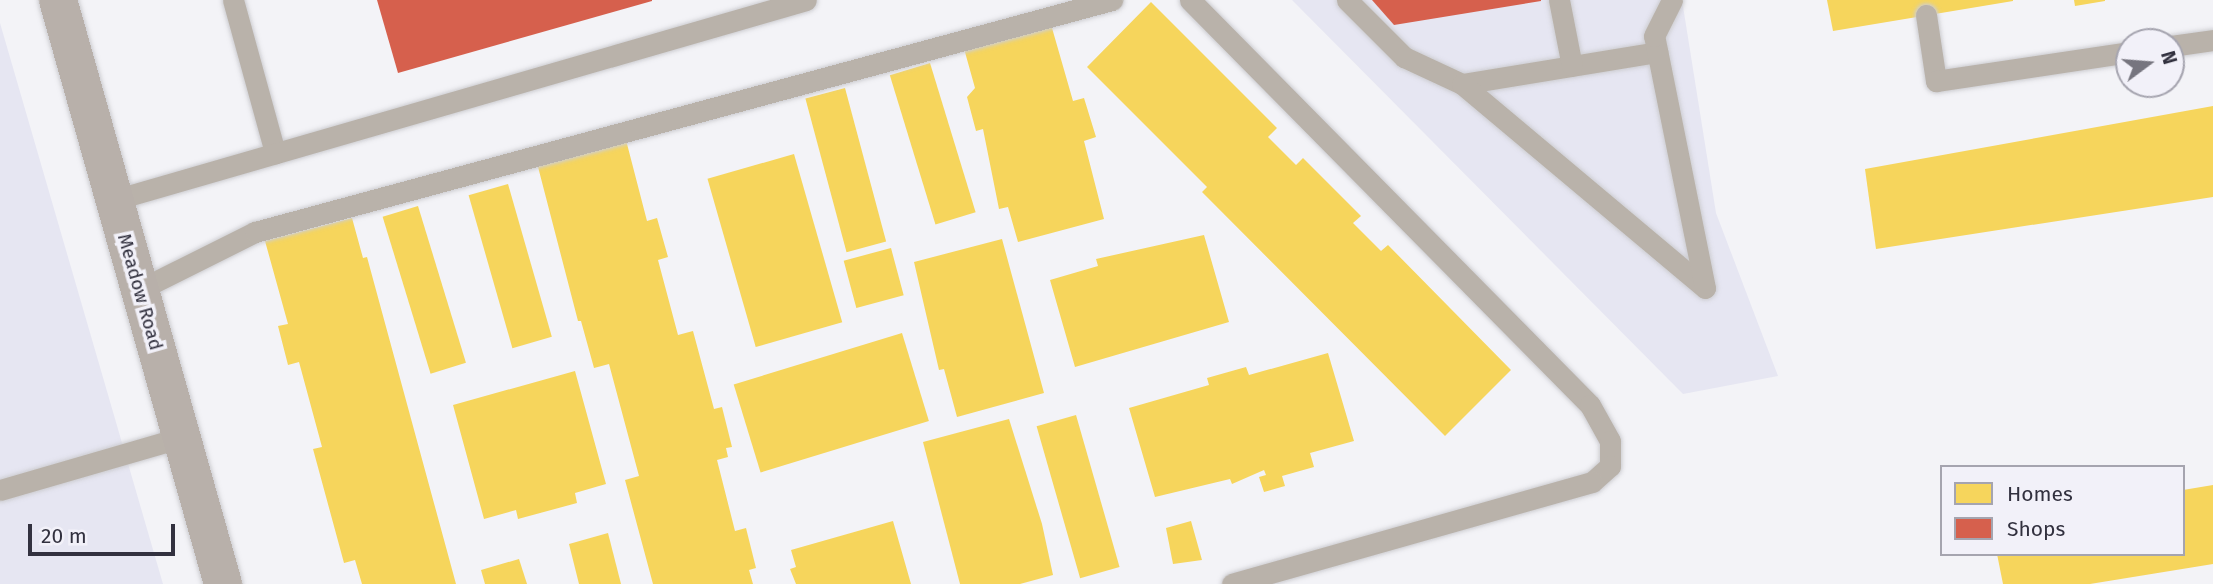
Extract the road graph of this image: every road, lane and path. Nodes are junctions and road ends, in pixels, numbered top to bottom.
1 (58, 0) edge
2 (233, 0) edge
3 (806, 0) edge
4 (1112, 0) edge
5 (1190, 0) edge
6 (1347, 0) edge
7 (1559, 0) edge
8 (1672, 0) edge
9 (1926, 15) dead end
10 (2213, 40) edge
11 (2185, 44) edge
12 (1657, 52) junction
13 (2115, 54) edge
14 (1572, 66) junction
15 (1462, 84) junction
16 (275, 153) junction
17 (114, 200) junction
18 (139, 290) junction
19 (182, 437) junction
20 (0, 490) edge
21 (223, 584) edge
22 (1232, 584) edge

1 - 17 street, Meadow Road
2 - 16 lane
3 - 16 lane
4 - 18 lane
5 - 22 lane
6 - 15 lane
7 - 14 lane
8 - 12 lane
9 - 13 lane
10 - 11 lane
12 - 14 lane
12 - 15 lane
14 - 15 lane
16 - 17 lane
17 - 18 street, Meadow Road
18 - 19 street, Meadow Road
19 - 20 lane
19 - 21 street, Meadow Road

